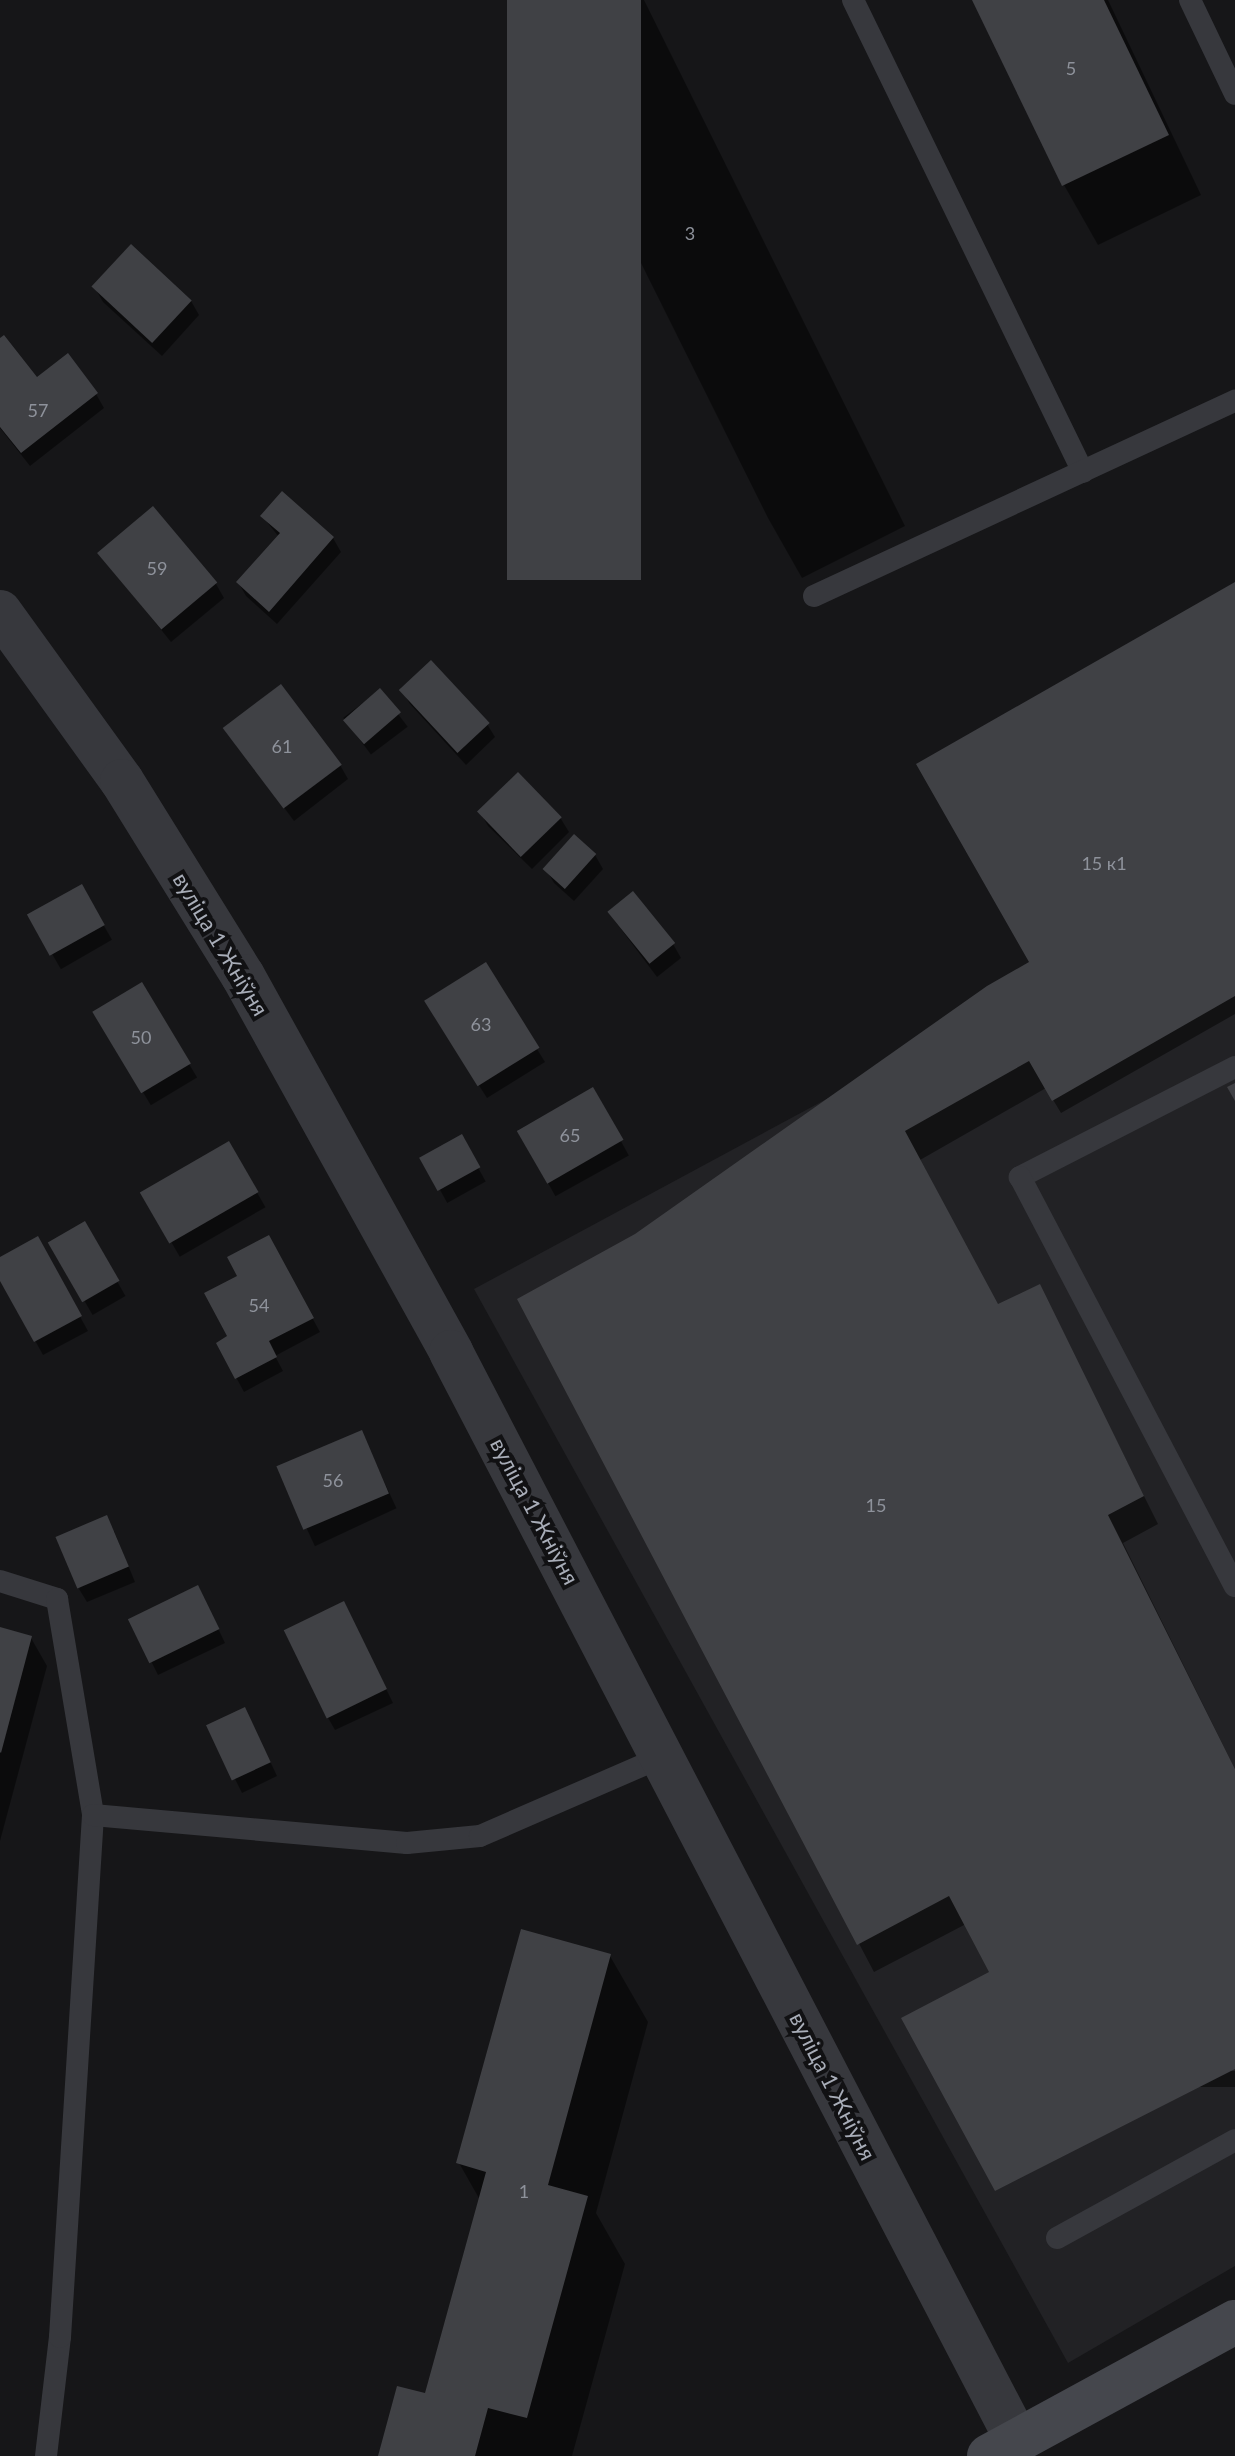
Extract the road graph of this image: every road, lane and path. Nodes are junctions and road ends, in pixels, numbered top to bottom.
1 (853, 0) edge
2 (1190, 0) edge
3 (1235, 94) edge
4 (1235, 401) edge
5 (1083, 472) junction
6 (814, 596) dead end
7 (0, 612) edge
8 (1235, 1067) edge
9 (0, 1581) edge
10 (1235, 1586) edge
11 (664, 1756) junction
12 (93, 1815) junction
13 (1235, 2140) edge
14 (1057, 2238) dead end
15 (1235, 2322) edge
16 (1003, 2448) edge
17 (46, 2456) edge

1 - 5 lane
2 - 3 lane
4 - 5 lane
5 - 6 lane
7 - 11 street, вуліца 1 Жніўня
8 - 10 lane
9 - 12 lane
11 - 12 lane
11 - 16 street, вуліца 1 Жніўня
12 - 17 lane
13 - 14 lane
15 - 16 main road

